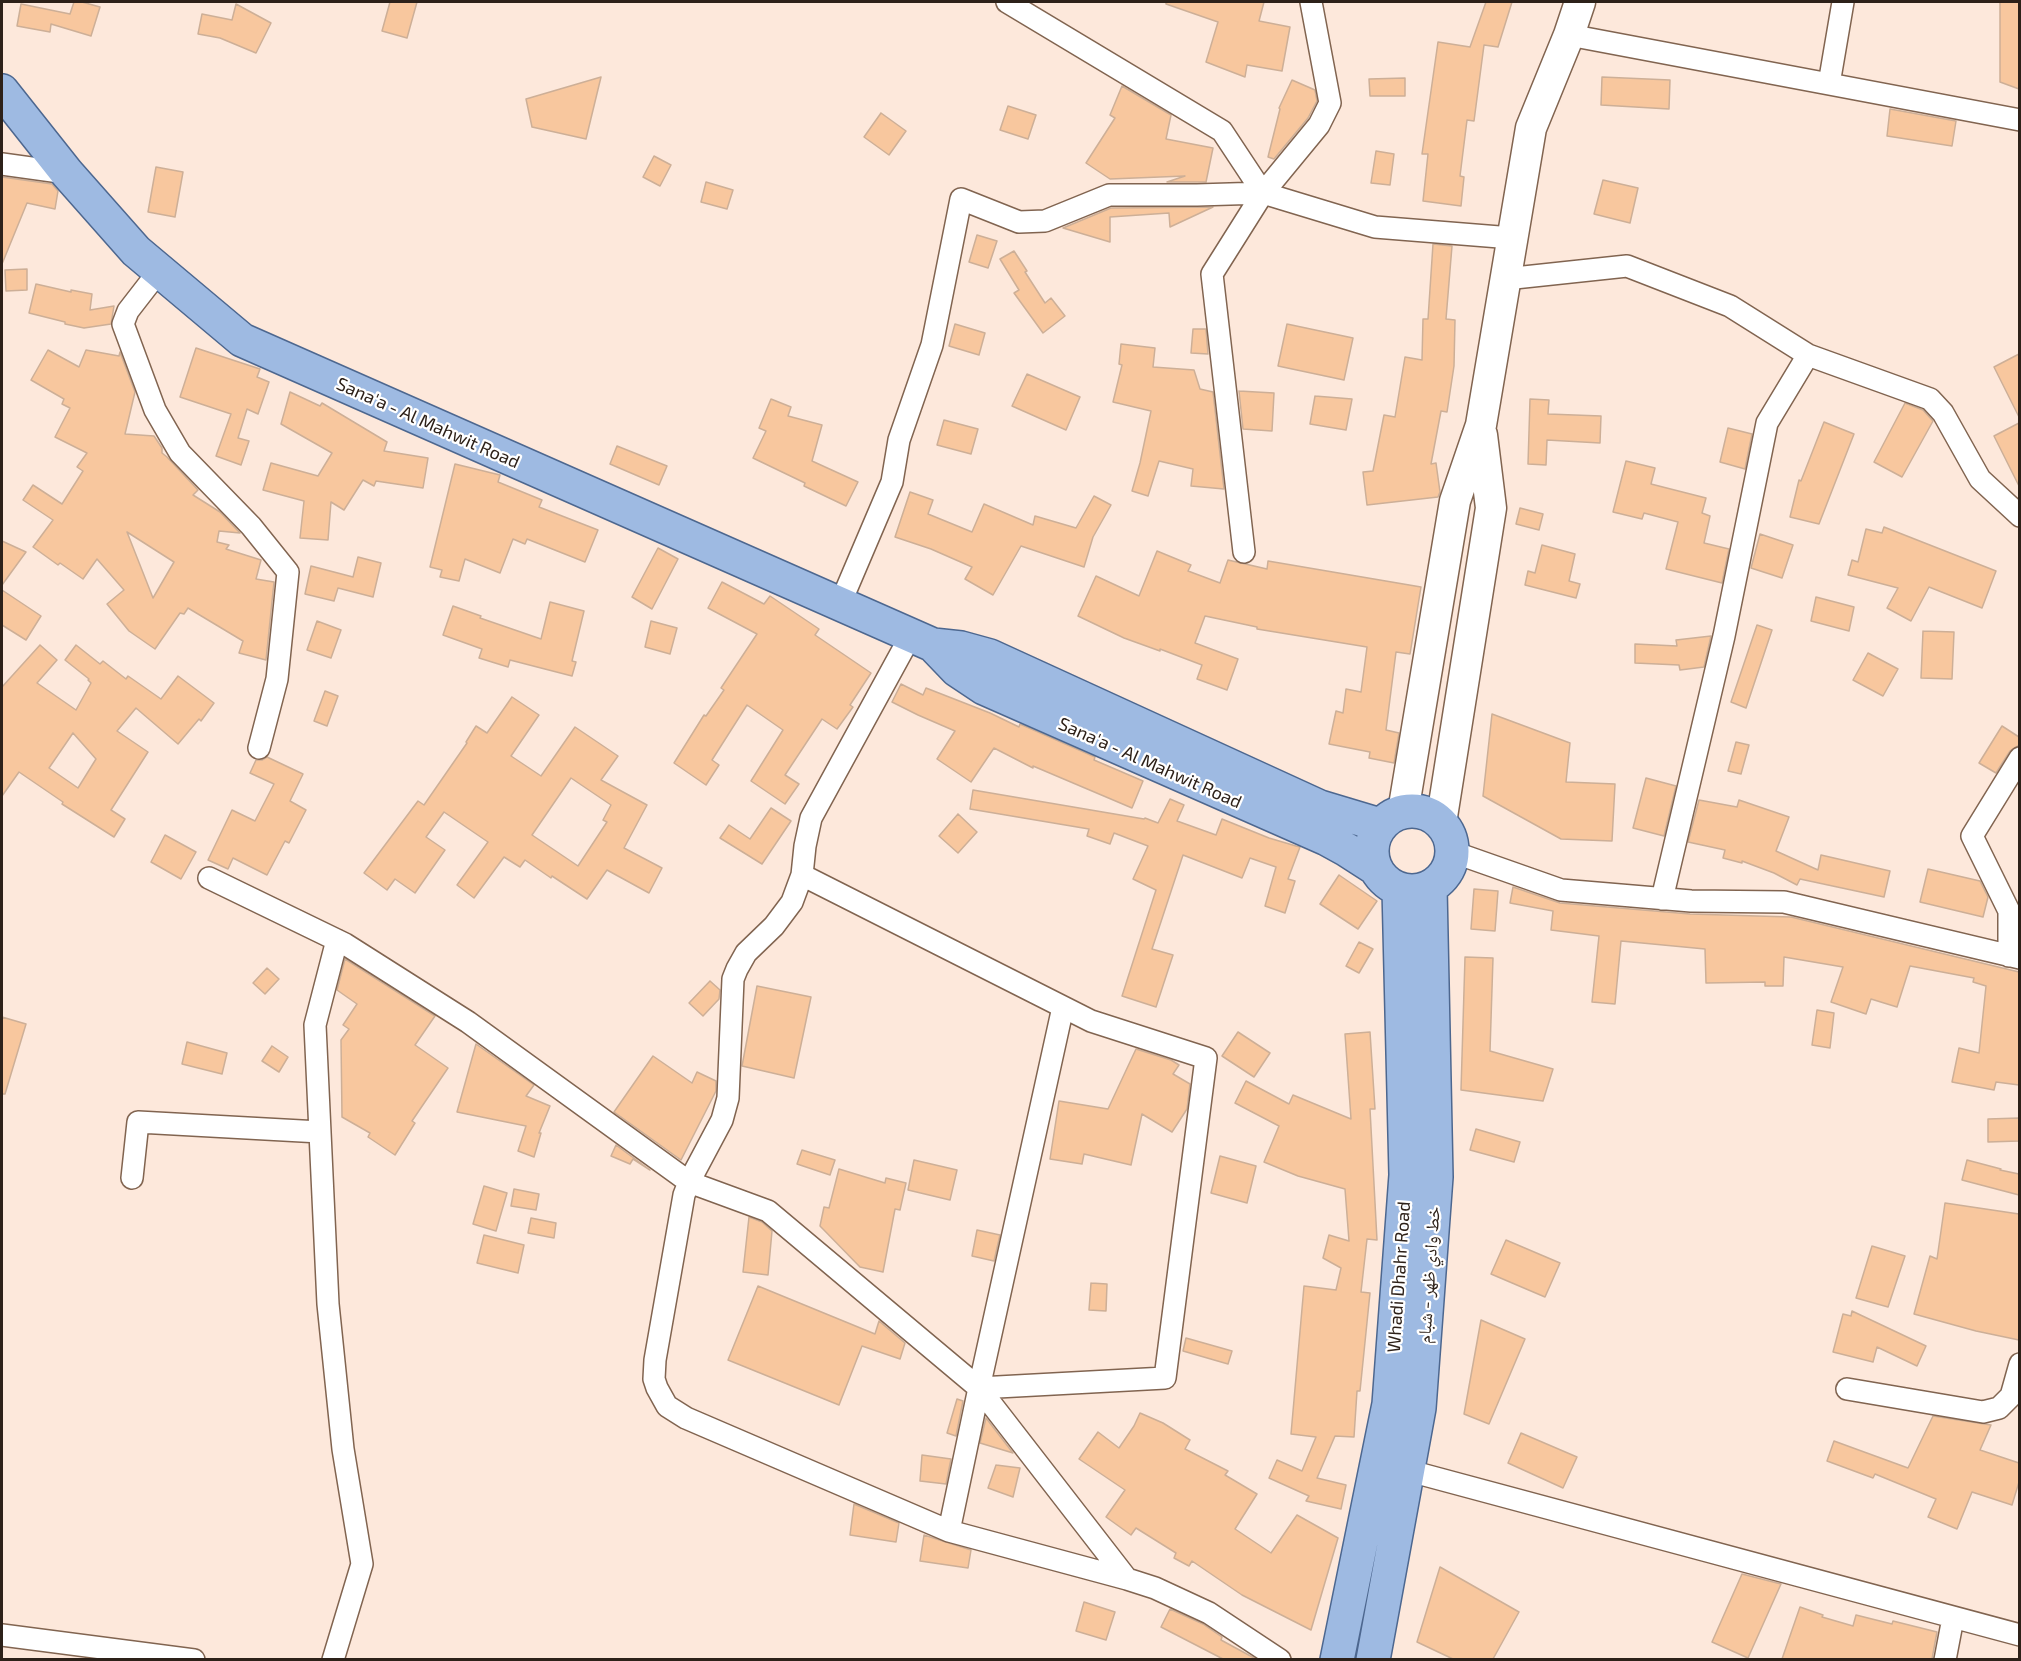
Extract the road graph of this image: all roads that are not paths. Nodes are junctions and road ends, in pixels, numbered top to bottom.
1 (1007, 2) edge
2 (1311, 2) edge
3 (1580, 2) edge
4 (1843, 2) edge
5 (1569, 35) junction
6 (1829, 84) junction
7 (2, 91) edge
8 (2019, 120) edge
9 (2, 164) edge
10 (67, 173) junction
11 (1263, 193) junction
12 (1512, 238) junction
13 (159, 272) junction
14 (1505, 279) junction
15 (1808, 355) junction
16 (1481, 425) junction
17 (2019, 516) edge
18 (1245, 552) dead end
19 (840, 604) junction
20 (922, 640) junction
21 (259, 748) dead end
22 (2019, 758) edge
23 (1391, 818) junction
24 (1447, 837) junction
25 (802, 875) junction
26 (209, 878) dead end
27 (1401, 882) junction
28 (1662, 899) junction
29 (337, 940) junction
30 (2014, 957) edge
31 (1063, 1007) junction
32 (320, 1132) junction
33 (132, 1178) dead end
34 (689, 1182) junction
35 (2019, 1364) edge
36 (979, 1388) junction
37 (1847, 1389) dead end
38 (1406, 1470) junction
39 (949, 1531) junction
40 (1126, 1579) junction
41 (1953, 1618) junction
42 (2, 1635) edge
43 (2019, 1635) edge
44 (194, 1659) edge
45 (333, 1659) edge
46 (1280, 1659) edge
47 (1336, 1659) edge
48 (1372, 1659) edge
49 (1945, 1659) edge

1 - 11 street
2 - 11 street
3 - 5 street
4 - 6 street
5 - 6 street
5 - 12 street
6 - 8 street
7 - 10 main road, Sana'a - Al Mahwit Road
9 - 10 street
10 - 13 main road, Sana'a - Al Mahwit Road
11 - 12 street
11 - 18 street
11 - 19 street
12 - 14 street
13 - 19 main road, Sana'a - Al Mahwit Road
13 - 21 street
14 - 15 street
14 - 16 street
15 - 17 street
15 - 28 street
16 - 23 street
16 - 24 street
19 - 20 main road, Sana'a - Al Mahwit Road
20 - 23 main road, Sana'a - Al Mahwit Road
20 - 25 street
20 - 27 main road, Sana'a - Al Mahwit Road
22 - 30 street
23 - 24 main road
23 - 27 main road
24 - 27 main road
24 - 28 street
25 - 31 street
25 - 34 street
26 - 29 street
27 - 38 main road, خط وادي ظهر - شبام
27 - 47 main road, Whadi Dhahr Road
28 - 30 street
29 - 32 street
29 - 34 street
31 - 36 street
31 - 36 street
32 - 33 street
32 - 45 street
34 - 36 street
34 - 39 street
35 - 37 street
36 - 39 street
36 - 40 street
38 - 41 street
38 - 48 main road, خط وادي ظهر - شبام
39 - 40 street
40 - 46 street
41 - 43 street
41 - 49 street
42 - 44 street

